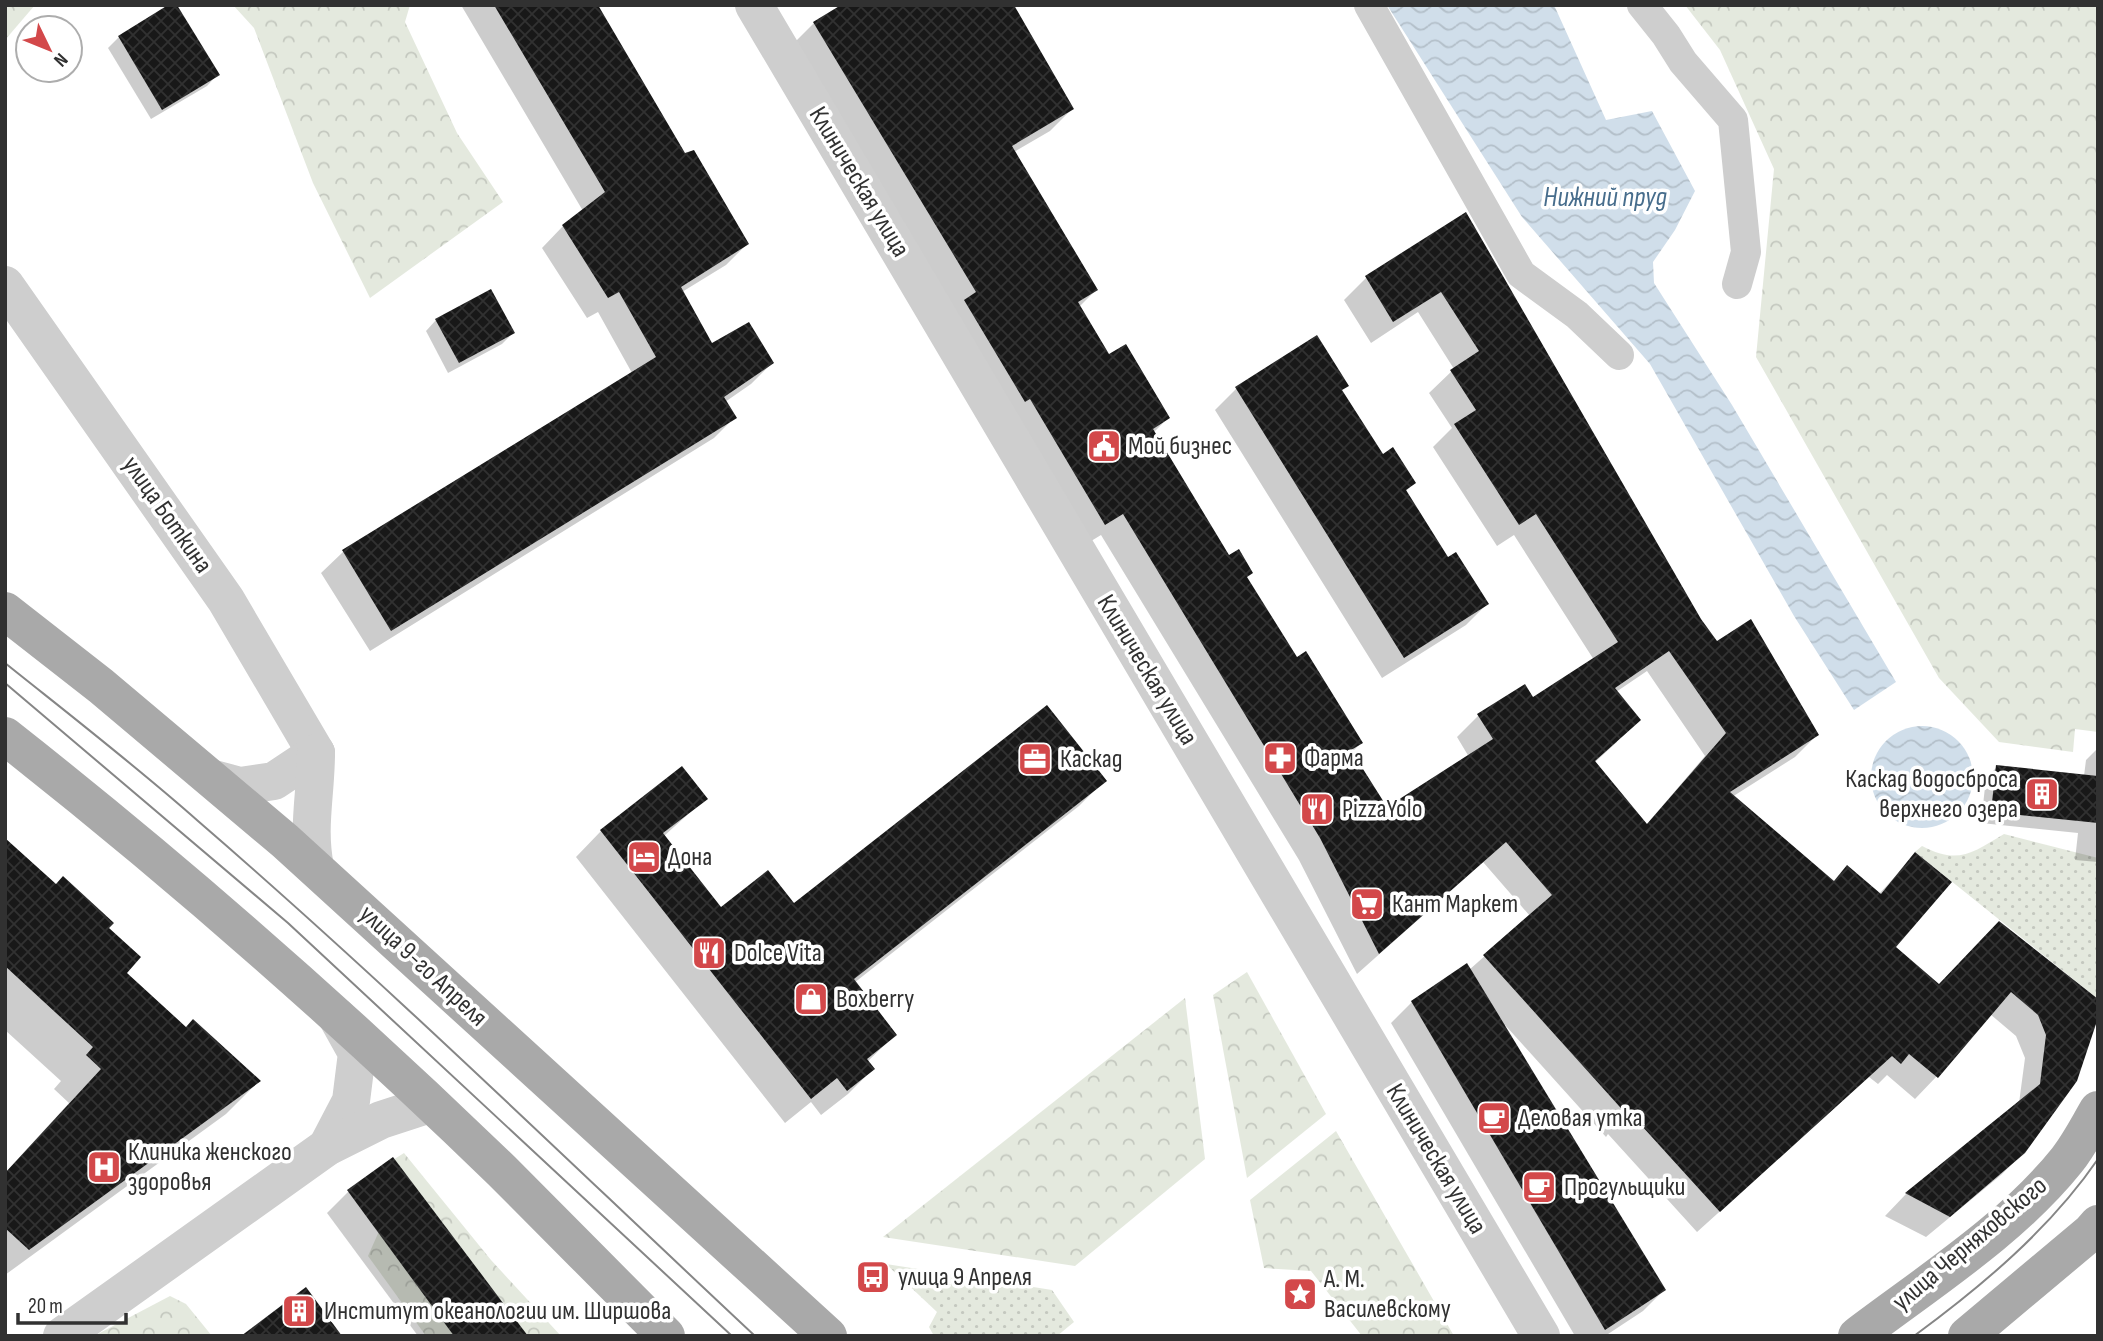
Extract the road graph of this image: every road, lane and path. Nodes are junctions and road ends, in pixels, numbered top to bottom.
1 (754, 5) edge
2 (1369, 5) edge
3 (1642, 5) edge
4 (1737, 284) dead end
5 (5, 285) edge
6 (1619, 355) dead end
7 (5, 611) edge
8 (5, 736) edge
9 (316, 753) junction
10 (214, 779) junction
11 (315, 867) junction
12 (337, 1017) junction
13 (430, 1104) junction
14 (2098, 1110) edge
15 (327, 1147) junction
16 (2098, 1224) edge
17 (62, 1336) edge
18 (666, 1336) edge
19 (828, 1336) edge
20 (1541, 1336) edge
21 (1857, 1336) edge
22 (1967, 1336) edge

1 - 20 street, Клиническая улица
2 - 6 street
3 - 4 street
5 - 9 street, улица Боткина
7 - 10 main road, улица 9-го Апреля
8 - 12 main road
9 - 10 street
9 - 11 street
10 - 11 main road, улица 9-го Апреля
11 - 19 main road, улица 9-го Апреля
12 - 13 main road
12 - 15 street
13 - 15 street
13 - 18 main road
14 - 21 main road, улица Черняховского
15 - 17 street
16 - 22 main road

